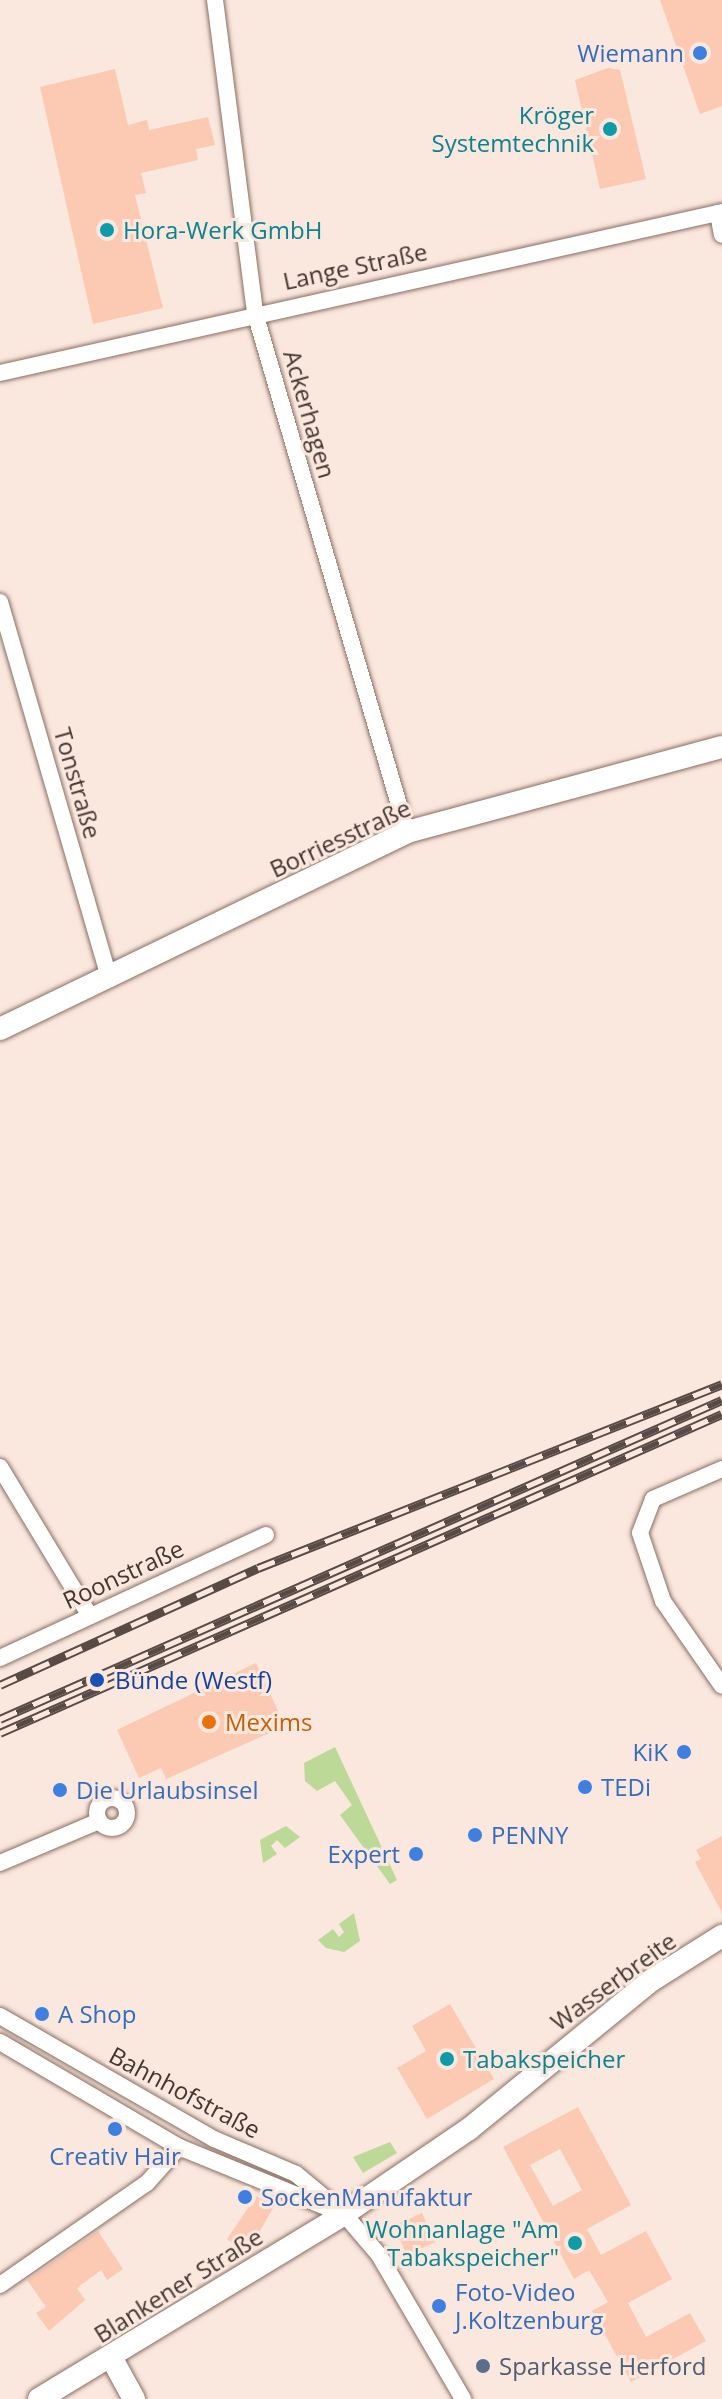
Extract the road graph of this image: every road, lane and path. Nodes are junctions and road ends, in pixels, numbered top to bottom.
1 (215, 0) edge
2 (720, 212) edge
3 (722, 235) edge
4 (255, 313) junction
5 (0, 373) edge
6 (0, 602) edge
7 (722, 747) edge
8 (407, 832) junction
9 (109, 977) junction
10 (0, 1029) edge
11 (0, 1467) edge
12 (722, 1469) edge
13 (266, 1535) dead end
14 (90, 1616) junction
15 (0, 1658) edge
16 (722, 1686) edge
17 (99, 1821) dead end
18 (0, 1863) edge
19 (722, 1936) edge
20 (0, 2016) edge
21 (0, 2042) edge
22 (179, 2147) junction
23 (344, 2214) junction
24 (0, 2285) edge
25 (111, 2357) junction
26 (39, 2399) edge
27 (134, 2399) edge
28 (463, 2399) edge

1 - 4 street, Ackerhagen
2 - 3 street
2 - 4 street, Lange Straße
4 - 5 street, Lange Straße
4 - 8 street, Ackerhagen
6 - 9 street, Tonstraße
7 - 8 main road, Borriesstraße
8 - 9 main road, Borriesstraße
9 - 10 main road, Borriesstraße
11 - 14 street
12 - 16 street
13 - 14 street, Roonstraße
14 - 15 street, Roonstraße
17 - 18 street
19 - 23 main road, Wasserbreite
20 - 23 street, Bahnhofstraße
21 - 22 street, Bahnhofstraße
22 - 23 street, Bahnhofstraße
22 - 24 street
23 - 25 main road, Blankener Straße
23 - 28 street, Bahnhofstraße
25 - 26 main road, Blankener Straße
25 - 27 main road

